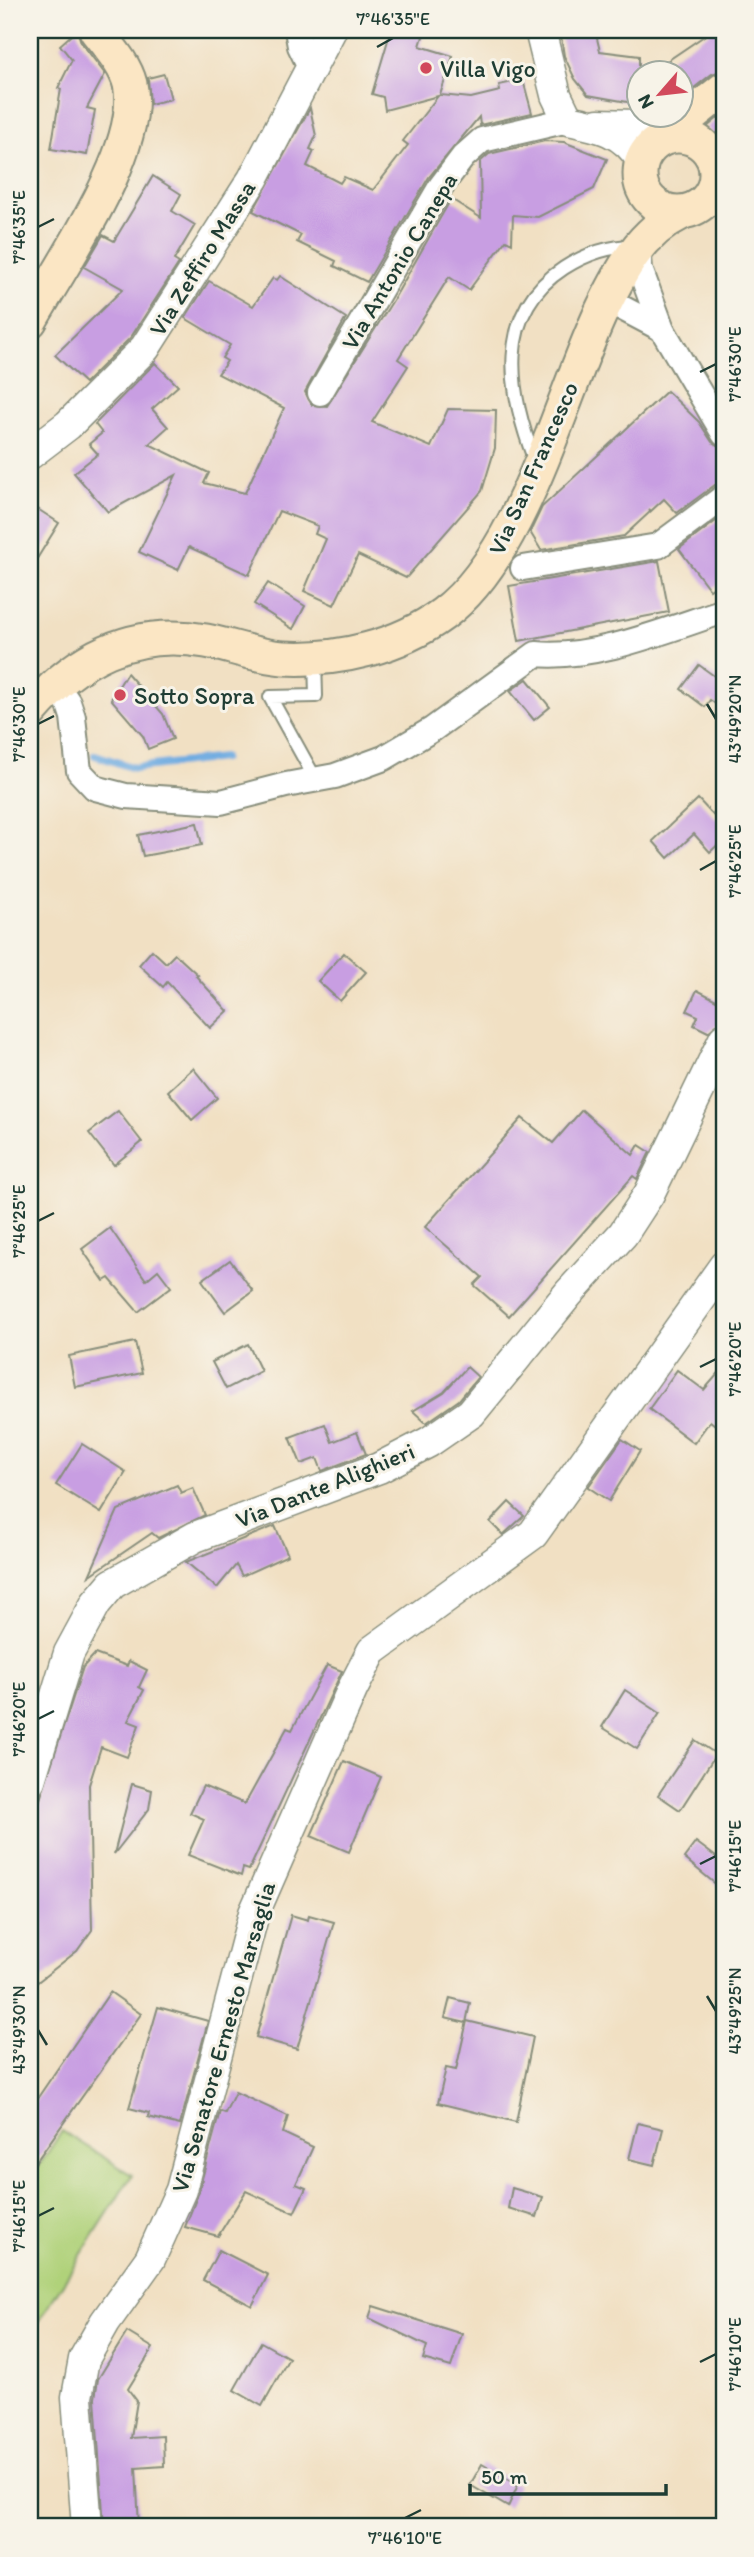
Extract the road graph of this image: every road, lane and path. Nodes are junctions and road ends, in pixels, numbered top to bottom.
1 (96, 30) edge
2 (297, 30) edge
3 (331, 30) edge
4 (540, 30) edge
5 (311, 69) junction
6 (568, 120) junction
7 (598, 124) junction
8 (675, 132) edge
9 (704, 203) edge
10 (638, 246) junction
11 (607, 300) junction
12 (30, 321) edge
13 (662, 329) junction
14 (320, 393) dead end
15 (724, 434) edge
16 (30, 454) edge
17 (537, 467) junction
18 (724, 497) edge
19 (523, 568) dead end
20 (724, 611) edge
21 (315, 658) junction
22 (55, 683) junction
23 (30, 712) edge
24 (310, 769) junction
25 (724, 1039) edge
26 (724, 1266) edge
27 (30, 1780) edge
28 (87, 2527) edge

1 - 12 main road
2 - 5 street
3 - 5 street, Via Zeffiro Massa
4 - 6 street
5 - 16 street, Via Zeffiro Massa
6 - 7 street
6 - 14 street, Via Antonio Canepa
7 - 8 street
7 - 8 street
8 - 9 main road
8 - 9 main road
8 - 10 main road, Via San Francesco
9 - 10 main road, Via San Francesco
10 - 11 main road, Via San Francesco
10 - 13 street
10 - 17 lane
11 - 13 street
11 - 17 main road, Via San Francesco
13 - 15 street
17 - 21 main road, Via San Francesco
18 - 19 street
20 - 24 street
21 - 22 main road, Via San Francesco
21 - 24 lane
22 - 23 main road, Via San Francesco
22 - 24 street
25 - 27 street, Via Dante Alighieri
26 - 28 street, Via Senatore Ernesto Marsaglia

